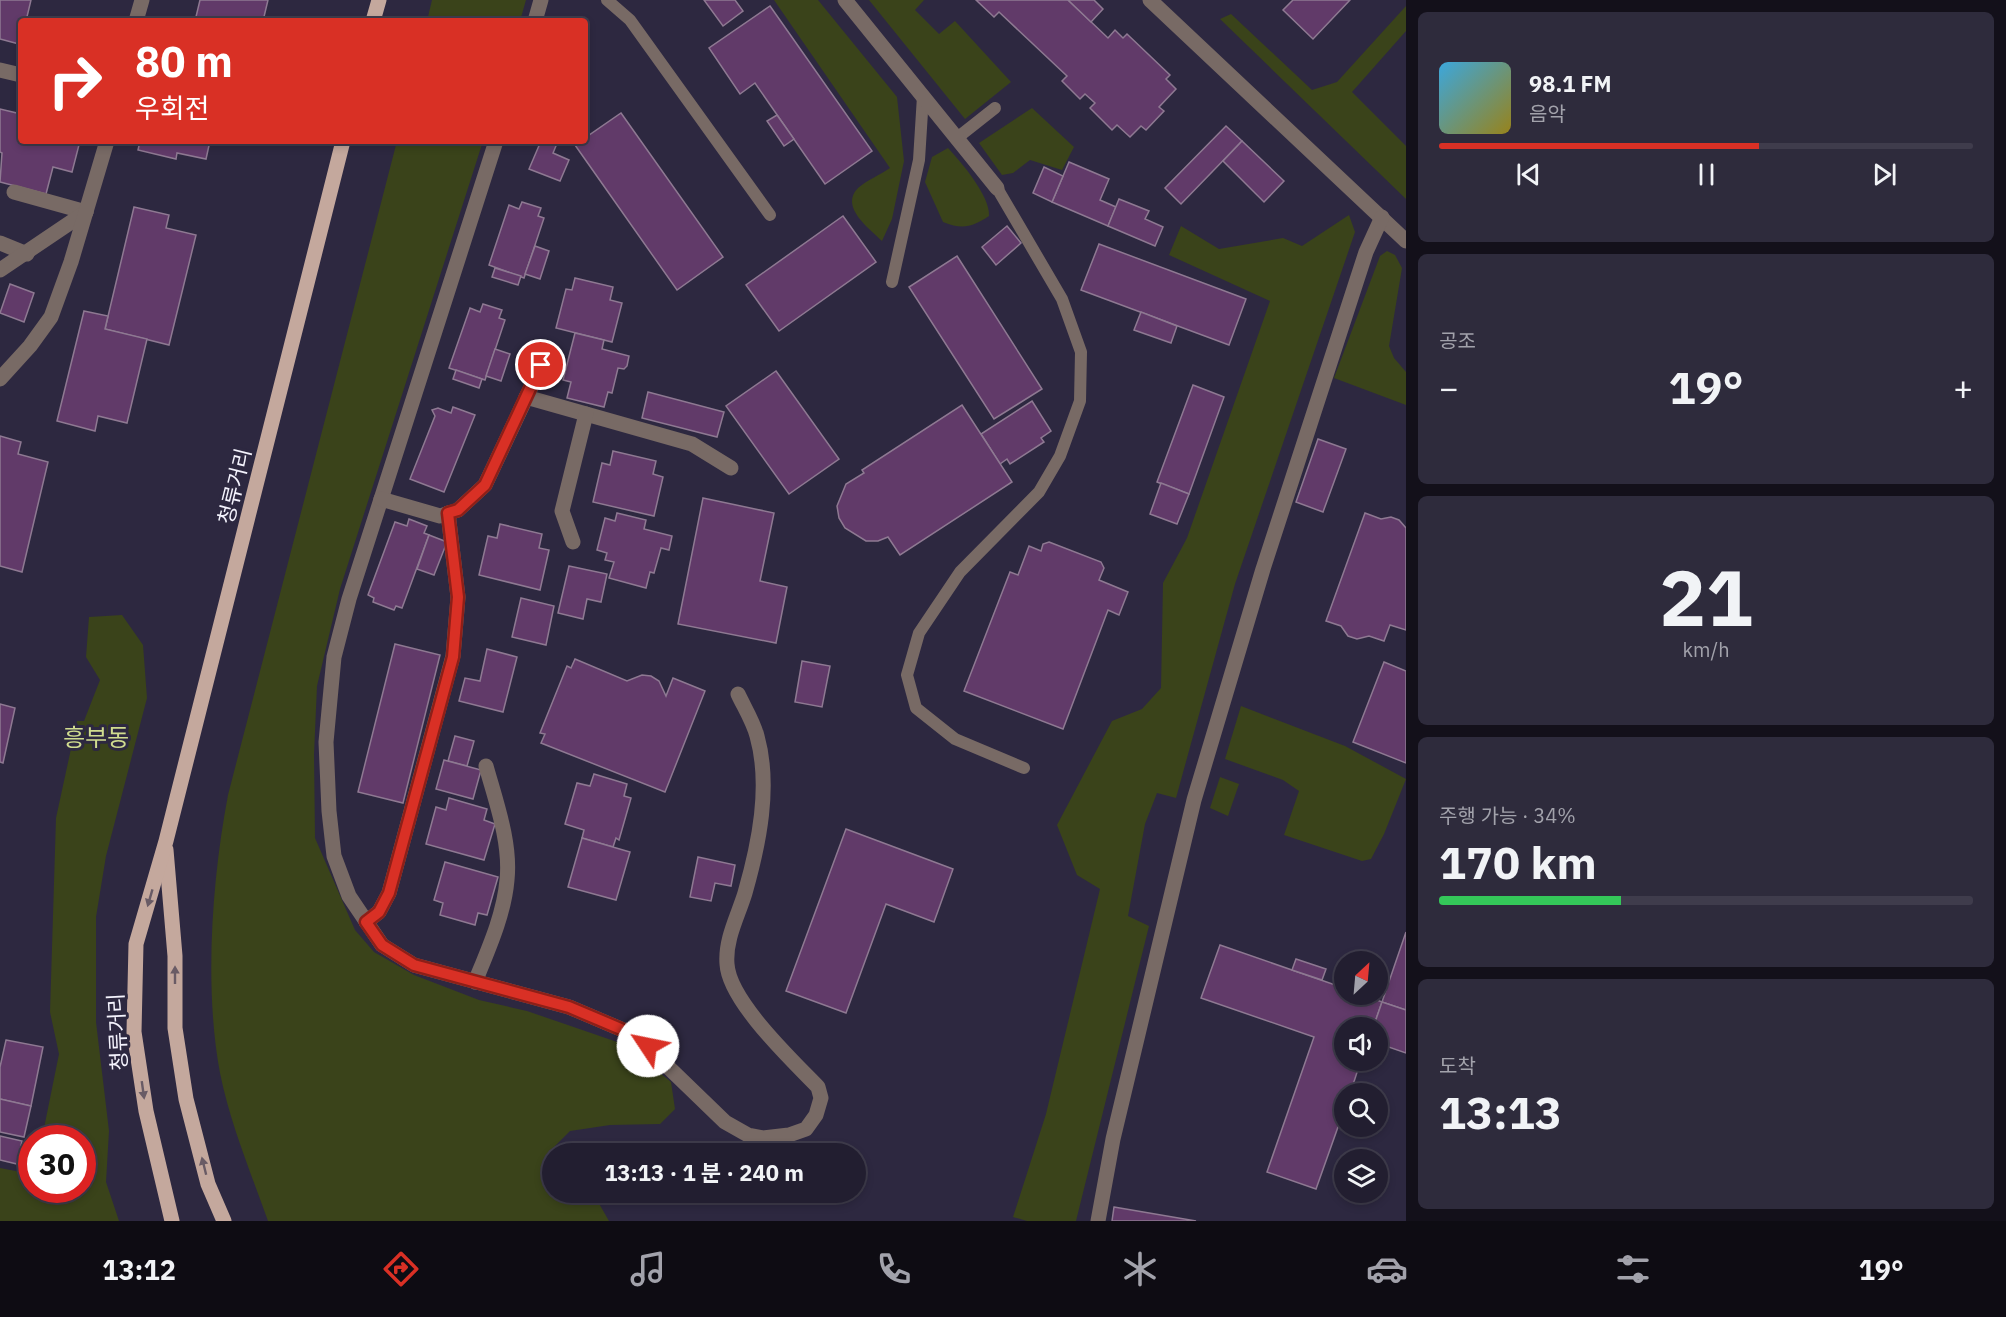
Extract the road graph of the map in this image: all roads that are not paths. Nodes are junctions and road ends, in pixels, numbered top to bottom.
1 (142, 0) edge
2 (379, 0) edge
3 (542, 0) edge
4 (607, 0) edge
5 (845, 0) edge
6 (1150, 0) edge
7 (137, 18) edge
8 (375, 18) edge
9 (536, 18) edge
10 (0, 70) edge
11 (18, 74) edge
12 (923, 96) junction
13 (995, 108) dead end
14 (957, 138) junction
15 (106, 144) edge
16 (342, 144) edge
17 (495, 144) edge
18 (997, 188) joint
19 (14, 192) dead end
20 (87, 212) junction
21 (770, 215) dead end
22 (1382, 217) junction
23 (1406, 240) edge
24 (0, 243) edge
25 (27, 254) junction
26 (0, 270) edge
27 (892, 282) dead end
28 (549, 348) dead end
29 (0, 379) edge
30 (526, 397) junction
31 (586, 414) junction
32 (731, 468) dead end
33 (381, 499) junction
34 (448, 513) junction
35 (573, 542) dead end
36 (738, 694) dead end
37 (486, 766) dead end
38 (1024, 768) dead end
39 (166, 842) junction
40 (366, 922) junction
41 (475, 982) junction
42 (172, 1221) edge
43 (224, 1221) edge
44 (1098, 1221) edge

1 - 7 street
2 - 8 main road
3 - 9 street
4 - 21 lane
5 - 12 street
6 - 22 street
10 - 11 street
12 - 14 street
12 - 27 lane
13 - 14 lane
14 - 18 street
15 - 20 street
16 - 39 main road, 청류거리
17 - 33 street
18 - 38 lane
19 - 20 street
20 - 25 street
20 - 29 street
22 - 23 street
22 - 44 street
24 - 25 street
25 - 26 street
28 - 30 street
30 - 31 street
30 - 34 street
31 - 32 street
31 - 35 street
33 - 34 street
33 - 40 street
34 - 40 street
36 - 41 street
37 - 41 street
39 -> 42 main road, 청류거리
43 -> 39 main road, 청류거리
40 - 41 street

